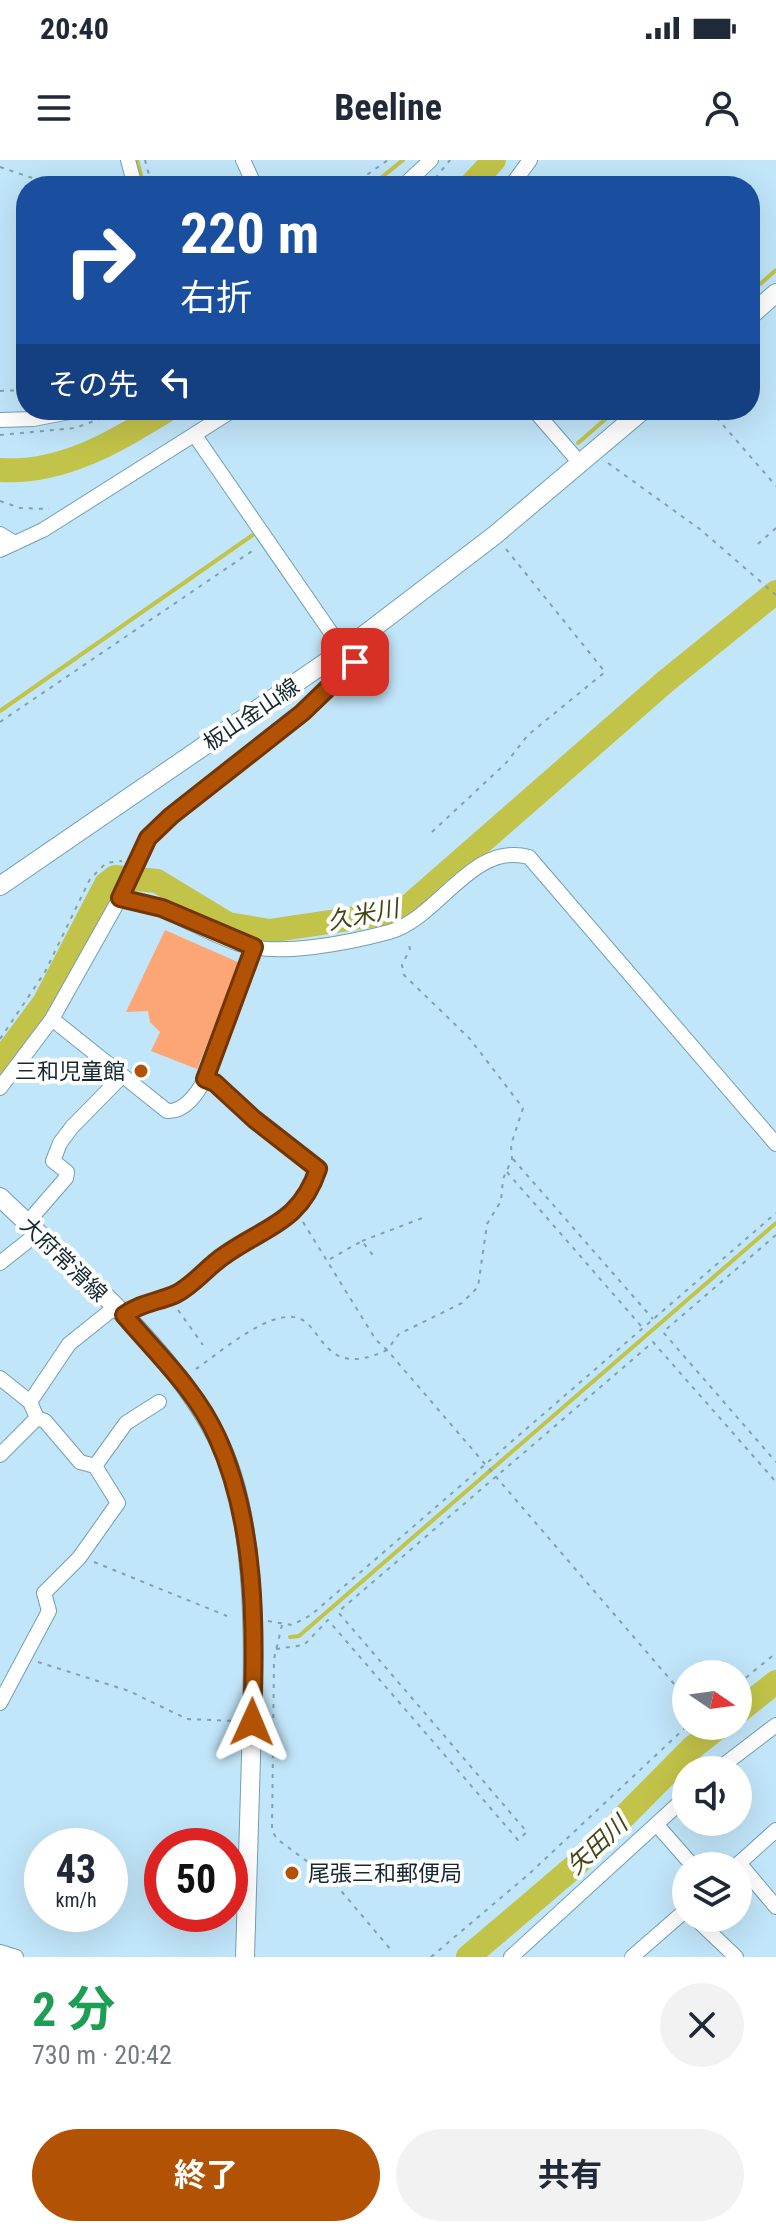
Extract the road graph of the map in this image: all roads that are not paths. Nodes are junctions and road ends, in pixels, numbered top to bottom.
1 (431, 160) edge
2 (414, 176) edge
3 (776, 293) edge
4 (760, 307) edge
5 (219, 420) edge
6 (543, 420) edge
7 (631, 420) edge
8 (196, 437) junction
9 (580, 463) junction
10 (0, 534) edge
11 (15, 543) junction
12 (0, 550) edge
13 (347, 648) junction
14 (3, 878) edge
15 (120, 898) junction
16 (254, 947) junction
17 (52, 1019) junction
18 (122, 1076) junction
19 (205, 1079) junction
20 (0, 1088) edge
21 (776, 1144) edge
22 (0, 1197) edge
23 (32, 1228) junction
24 (0, 1263) edge
25 (119, 1311) junction
26 (0, 1378) edge
27 (30, 1402) junction
28 (159, 1402) dead end
29 (37, 1418) junction
30 (0, 1455) edge
31 (95, 1466) junction
32 (0, 1703) edge
33 (776, 1725) edge
34 (735, 1756) edge
35 (672, 1811) edge
36 (657, 1825) junction
37 (776, 1830) edge
38 (681, 1852) edge
39 (751, 1852) edge
40 (752, 1881) edge
41 (776, 1907) edge
42 (672, 1923) edge
43 (710, 1932) edge
44 (0, 1952) edge
45 (16, 1957) edge
46 (245, 1957) edge
47 (511, 1957) edge
48 (634, 1957) edge
49 (736, 1957) edge

1 - 2 street
3 - 4 main road
5 - 8 street
6 - 9 street
7 - 9 main road, 板山金山線
8 - 11 street
8 - 13 street
9 - 13 main road, 板山金山線
10 - 11 street
11 - 12 street
13 - 14 main road, 板山金山線
13 - 15 street
15 - 16 street
15 - 17 street
16 - 19 street
16 - 21 street
17 - 18 street
17 - 20 street
18 - 19 street
18 - 23 street
19 - 25 street
22 - 23 main road, 大府常滑線
23 - 24 street
23 - 25 main road, 大府常滑線
25 - 27 street
25 - 46 main road, 大府常滑線
26 - 27 street
27 - 29 street
28 - 31 street
29 - 30 street
29 - 31 street
31 - 32 street
33 - 34 street
35 - 36 street
36 - 38 street
36 - 47 street
37 - 39 street
40 - 41 street
42 - 48 street
43 - 49 street
44 - 45 street

